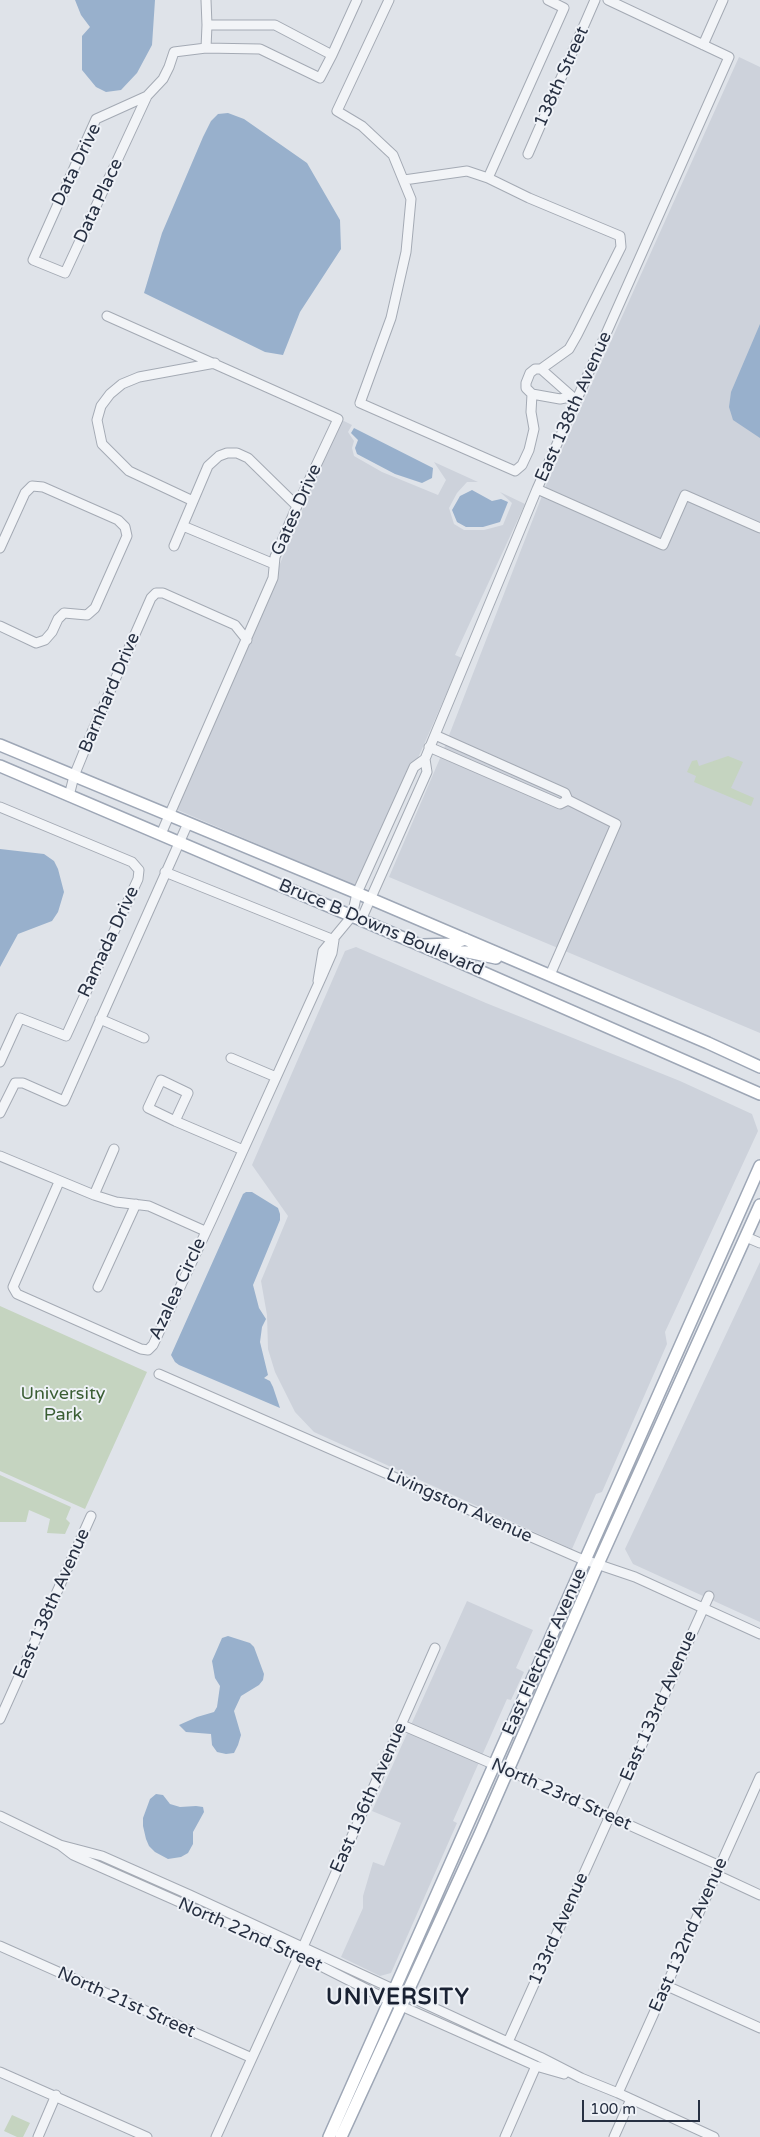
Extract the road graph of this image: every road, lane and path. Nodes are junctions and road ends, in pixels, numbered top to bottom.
1 (206, 0) edge
2 (357, 0) edge
3 (389, 0) edge
4 (548, 0) edge
5 (595, 0) edge
6 (608, 0) edge
7 (723, 0) edge
8 (207, 25) junction
9 (703, 45) junction
10 (204, 48) junction
11 (332, 55) junction
12 (147, 96) junction
13 (528, 154) dead end
14 (488, 178) junction
15 (404, 180) junction
16 (33, 260) joint
17 (107, 316) dead end
18 (215, 363) junction
19 (541, 369) junction
20 (532, 394) junction
21 (573, 398) junction
22 (537, 489) junction
23 (194, 502) junction
24 (297, 506) junction
25 (183, 526) junction
26 (760, 528) edge
27 (174, 546) dead end
28 (0, 548) edge
29 (274, 564) junction
30 (0, 626) edge
31 (247, 640) junction
32 (435, 735) junction
33 (0, 745) edge
34 (429, 748) junction
35 (425, 759) junction
36 (0, 766) edge
37 (74, 776) junction
38 (69, 796) junction
39 (568, 800) junction
40 (0, 807) edge
41 (169, 815) junction
42 (188, 823) junction
43 (161, 834) junction
44 (179, 842) junction
45 (165, 872) junction
46 (357, 893) junction
47 (371, 899) junction
48 (356, 918) junction
49 (314, 934) junction
50 (465, 939) junction
51 (334, 940) junction
52 (420, 945) junction
53 (323, 951) junction
54 (448, 957) junction
55 (527, 966) junction
56 (550, 975) junction
57 (318, 981) junction
58 (100, 1019) junction
59 (144, 1038) dead end
60 (231, 1058) dead end
61 (0, 1062) edge
62 (760, 1067) edge
63 (276, 1077) junction
64 (760, 1094) edge
65 (0, 1113) edge
66 (175, 1121) junction
67 (114, 1149) dead end
68 (243, 1150) junction
69 (0, 1156) edge
70 (760, 1166) edge
71 (59, 1182) junction
72 (94, 1195) junction
73 (136, 1204) junction
74 (760, 1205) edge
75 (205, 1231) junction
76 (746, 1237) junction
77 (760, 1244) edge
78 (710, 1278) junction
79 (98, 1287) dead end
80 (689, 1362) junction
81 (159, 1374) dead end
82 (91, 1516) dead end
83 (586, 1560) junction
84 (598, 1564) junction
85 (708, 1596) dead end
86 (704, 1608) junction
87 (760, 1634) edge
88 (435, 1648) dead end
89 (0, 1719) edge
90 (402, 1725) junction
91 (494, 1764) junction
92 (507, 1771) junction
93 (760, 1777) edge
94 (0, 1816) edge
95 (609, 1817) junction
96 (60, 1845) junction
97 (102, 1856) junction
98 (718, 1870) junction
99 (113, 1872) junction
100 (162, 1895) junction
101 (190, 1895) junction
102 (760, 1895) edge
103 (0, 1946) edge
104 (301, 1951) junction
105 (667, 1986) junction
106 (397, 1998) junction
107 (760, 2028) edge
108 (508, 2042) junction
109 (252, 2058) junction
110 (536, 2066) junction
111 (0, 2072) edge
112 (581, 2078) junction
113 (618, 2093) junction
114 (56, 2095) junction
115 (631, 2099) junction
116 (38, 2137) edge
117 (147, 2137) edge
118 (216, 2137) edge
119 (329, 2137) edge
120 (341, 2137) edge
121 (505, 2137) edge
122 (614, 2137) edge
123 (714, 2137) edge

1 - 8 street
2 - 11 street
3 - 15 street
4 - 14 street
5 - 13 street, 138th Street
6 - 9 street
7 - 9 street
8 - 10 street
8 - 11 street
9 - 21 street, East 138th Avenue
10 - 11 street
10 - 12 street
12 - 16 street, Data Drive
12 - 16 street, Data Place
14 - 15 street
14 - 19 street
15 - 20 street
17 - 18 street, Gates Drive
18 - 23 street
18 - 24 street, Gates Drive
19 - 20 street
19 - 21 street
20 - 21 street
21 - 22 street, East 138th Avenue
22 - 26 street
22 - 32 street, East 138th Avenue
23 - 24 street
23 - 25 street
24 - 29 street, Gates Drive
25 - 27 street
25 - 29 street
28 - 30 street
29 - 31 street, Gates Drive
31 - 37 street, Barnhard Drive
31 - 41 street, Gates Drive
32 - 34 street, East 138th Avenue
32 - 39 street
33 - 37 main road, Bruce B Downs Boulevard
34 - 35 street, East 138th Avenue
34 - 39 street
35 - 46 street, East 138th Avenue
35 - 47 street, East 138th Avenue
36 - 38 main road, Bruce B Downs Boulevard
37 - 38 street, Barnhard Drive
37 - 41 main road, Bruce B Downs Boulevard
38 - 43 main road, Bruce B Downs Boulevard
39 - 56 street
40 - 61 street, Ramada Drive
41 - 42 main road, Bruce B Downs Boulevard
41 - 43 street, Gates Drive
42 - 44 street
42 - 46 main road, Bruce B Downs Boulevard
43 - 44 main road, Bruce B Downs Boulevard
44 - 45 street
44 - 48 main road, Bruce B Downs Boulevard
45 - 49 street
45 - 58 street
46 - 47 main road, Bruce B Downs Boulevard
46 - 48 street, East 138th Avenue
47 - 48 street, East 138th Avenue
47 - 50 main road, Bruce B Downs Boulevard
48 - 51 street, Azalea Circle
48 - 52 main road, Bruce B Downs Boulevard
49 - 51 street
49 - 53 street
50 - 52 main road
50 - 55 main road, Bruce B Downs Boulevard
51 - 53 street, Azalea Circle
51 - 57 street, Azalea Circle
52 - 54 main road, Bruce B Downs Boulevard
53 - 57 street, Azalea Circle
54 - 55 main road
54 - 64 main road, Bruce B Downs Boulevard
55 - 56 main road, Bruce B Downs Boulevard
56 - 62 main road, Bruce B Downs Boulevard
57 - 63 street, Azalea Circle
58 - 59 street
58 - 65 street
60 - 63 street
63 - 68 street, Azalea Circle
66 - 66 street
66 - 68 street
67 - 72 street
68 - 75 street, Azalea Circle
69 - 71 street
70 - 78 main road, East Fletcher Avenue
71 - 72 street
71 - 75 street, Azalea Circle
72 - 73 street
73 - 75 street
73 - 79 street
74 - 76 main road, East Fletcher Avenue
76 - 77 street
76 - 80 main road, East Fletcher Avenue
78 - 80 main road
78 - 83 main road, East Fletcher Avenue
80 - 84 main road, East Fletcher Avenue
81 - 83 street, Livingston Avenue
82 - 89 street, East 138th Avenue
83 - 84 street, Livingston Avenue
83 - 91 main road, East Fletcher Avenue
84 - 86 street, Livingston Avenue
84 - 92 main road, East Fletcher Avenue
85 - 86 street, East 133rd Avenue
86 - 87 street, Livingston Avenue
86 - 95 street, East 133rd Avenue
88 - 90 street, East 136th Avenue
90 - 91 street, North 23rd Street
90 - 104 street, East 136th Avenue
91 - 92 street, North 23rd Street
91 - 106 main road, East Fletcher Avenue
92 - 95 street, North 23rd Street
92 - 106 main road, East Fletcher Avenue
93 - 98 street, East 132nd Avenue
94 - 96 street, North 22nd Street
95 - 98 street, North 23rd Street
95 - 108 street, 133rd Avenue
96 - 97 street, North 22nd Street
96 - 99 street, North 22nd Street
97 - 99 street
97 - 101 street, North 22nd Street
98 - 102 street, North 23rd Street
98 - 105 street, East 132nd Avenue
99 - 100 street, North 22nd Street
100 - 101 street
100 - 104 street, North 22nd Street
101 - 104 street, North 22nd Street
103 - 109 street, North 21st Street
104 - 106 street, North 22nd Street
104 - 109 street, East 136th Avenue
105 - 107 street
105 - 113 street, East 132nd Avenue
106 - 108 street, North 22nd Street
106 - 110 street, North 22nd Street
106 - 119 main road, East Fletcher Avenue
106 - 120 main road, East Fletcher Avenue
108 - 112 street, North 22nd Street
109 - 118 street, East 136th Avenue
110 - 112 street, North 22nd Street
110 - 121 street
111 - 114 street
112 - 113 street, North 22nd Street
113 - 115 street, North 22nd Street
114 - 116 street
114 - 117 street
115 - 122 street
115 - 123 street, North 22nd Street

